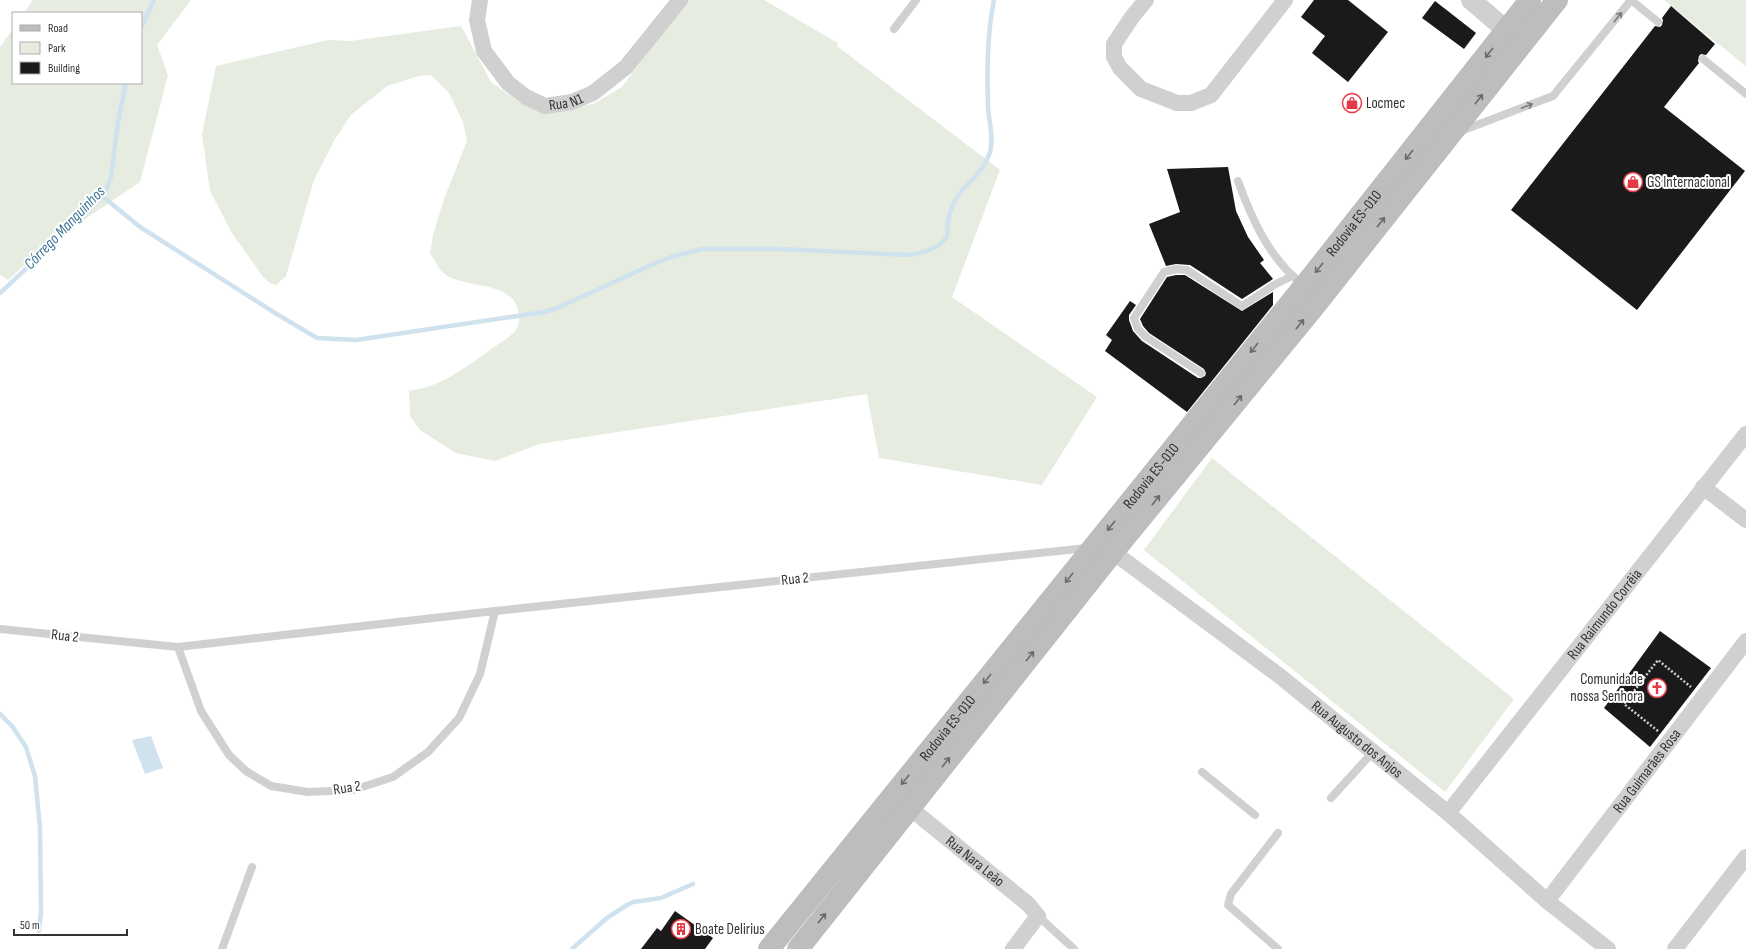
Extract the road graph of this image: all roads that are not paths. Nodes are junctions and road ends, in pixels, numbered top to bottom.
1 (480, 0) edge
2 (680, 0) edge
3 (916, 0) edge
4 (1146, 0) edge
5 (1285, 0) edge
6 (1471, 0) edge
7 (1530, 0) edge
8 (1557, 0) edge
9 (1631, 0) edge
10 (1658, 22) dead end
11 (894, 29) dead end
12 (1506, 30) junction
13 (1703, 59) dead end
14 (1746, 94) edge
15 (1451, 134) junction
16 (1238, 181) dead end
17 (1299, 280) junction
18 (1200, 373) dead end
19 (1746, 434) edge
20 (1703, 487) junction
21 (1746, 520) edge
22 (1104, 550) junction
23 (495, 611) junction
24 (0, 629) edge
25 (1746, 641) edge
26 (178, 647) junction
27 (1373, 752) junction
28 (1202, 772) dead end
29 (1331, 798) dead end
30 (910, 808) junction
31 (1448, 813) junction
32 (1255, 814) dead end
33 (1278, 833) dead end
34 (1746, 857) edge
35 (252, 867) dead end
36 (1548, 901) junction
37 (1038, 916) junction
38 (1068, 947) edge
39 (222, 949) edge
40 (769, 949) edge
41 (798, 949) edge
42 (1013, 949) edge
43 (1278, 949) edge
44 (1608, 949) edge
45 (1675, 949) edge

1 - 2 street, Rua N1
3 - 11 lane
4 - 5 street
6 - 12 street
7 - 12 main road, Rodovia ES-010
15 -> 8 main road, Rodovia ES-010
9 - 10 lane
15 -> 9 lane
12 -> 17 main road, Rodovia ES-010
13 - 14 lane
22 -> 15 main road, Rodovia ES-010
16 - 17 lane
17 - 18 lane
17 -> 22 main road, Rodovia ES-010
19 - 20 street, Rua Raimundo Corrêia
20 - 21 street
20 - 31 street, Rua Raimundo Corrêia
22 - 23 lane, Rua 2
22 - 27 street, Rua Augusto dos Anjos
30 -> 22 main road, Rodovia ES-010
22 -> 40 main road, Rodovia ES-010
23 - 26 lane, Rua 2
23 - 26 lane, Rua 2
24 - 26 lane, Rua 2
25 - 36 street, Rua Guimarães Rosa
27 - 29 lane
27 - 31 street, Rua Augusto dos Anjos
28 - 32 lane
30 - 37 street, Rua Nara Leão
41 -> 30 main road, Rodovia ES-010
31 - 36 street, Rua Augusto dos Anjos
33 - 43 lane
34 - 45 street
35 - 39 lane
36 - 44 street, Rua Augusto dos Anjos
37 - 38 lane, Rua Nara Leão
37 - 42 street

